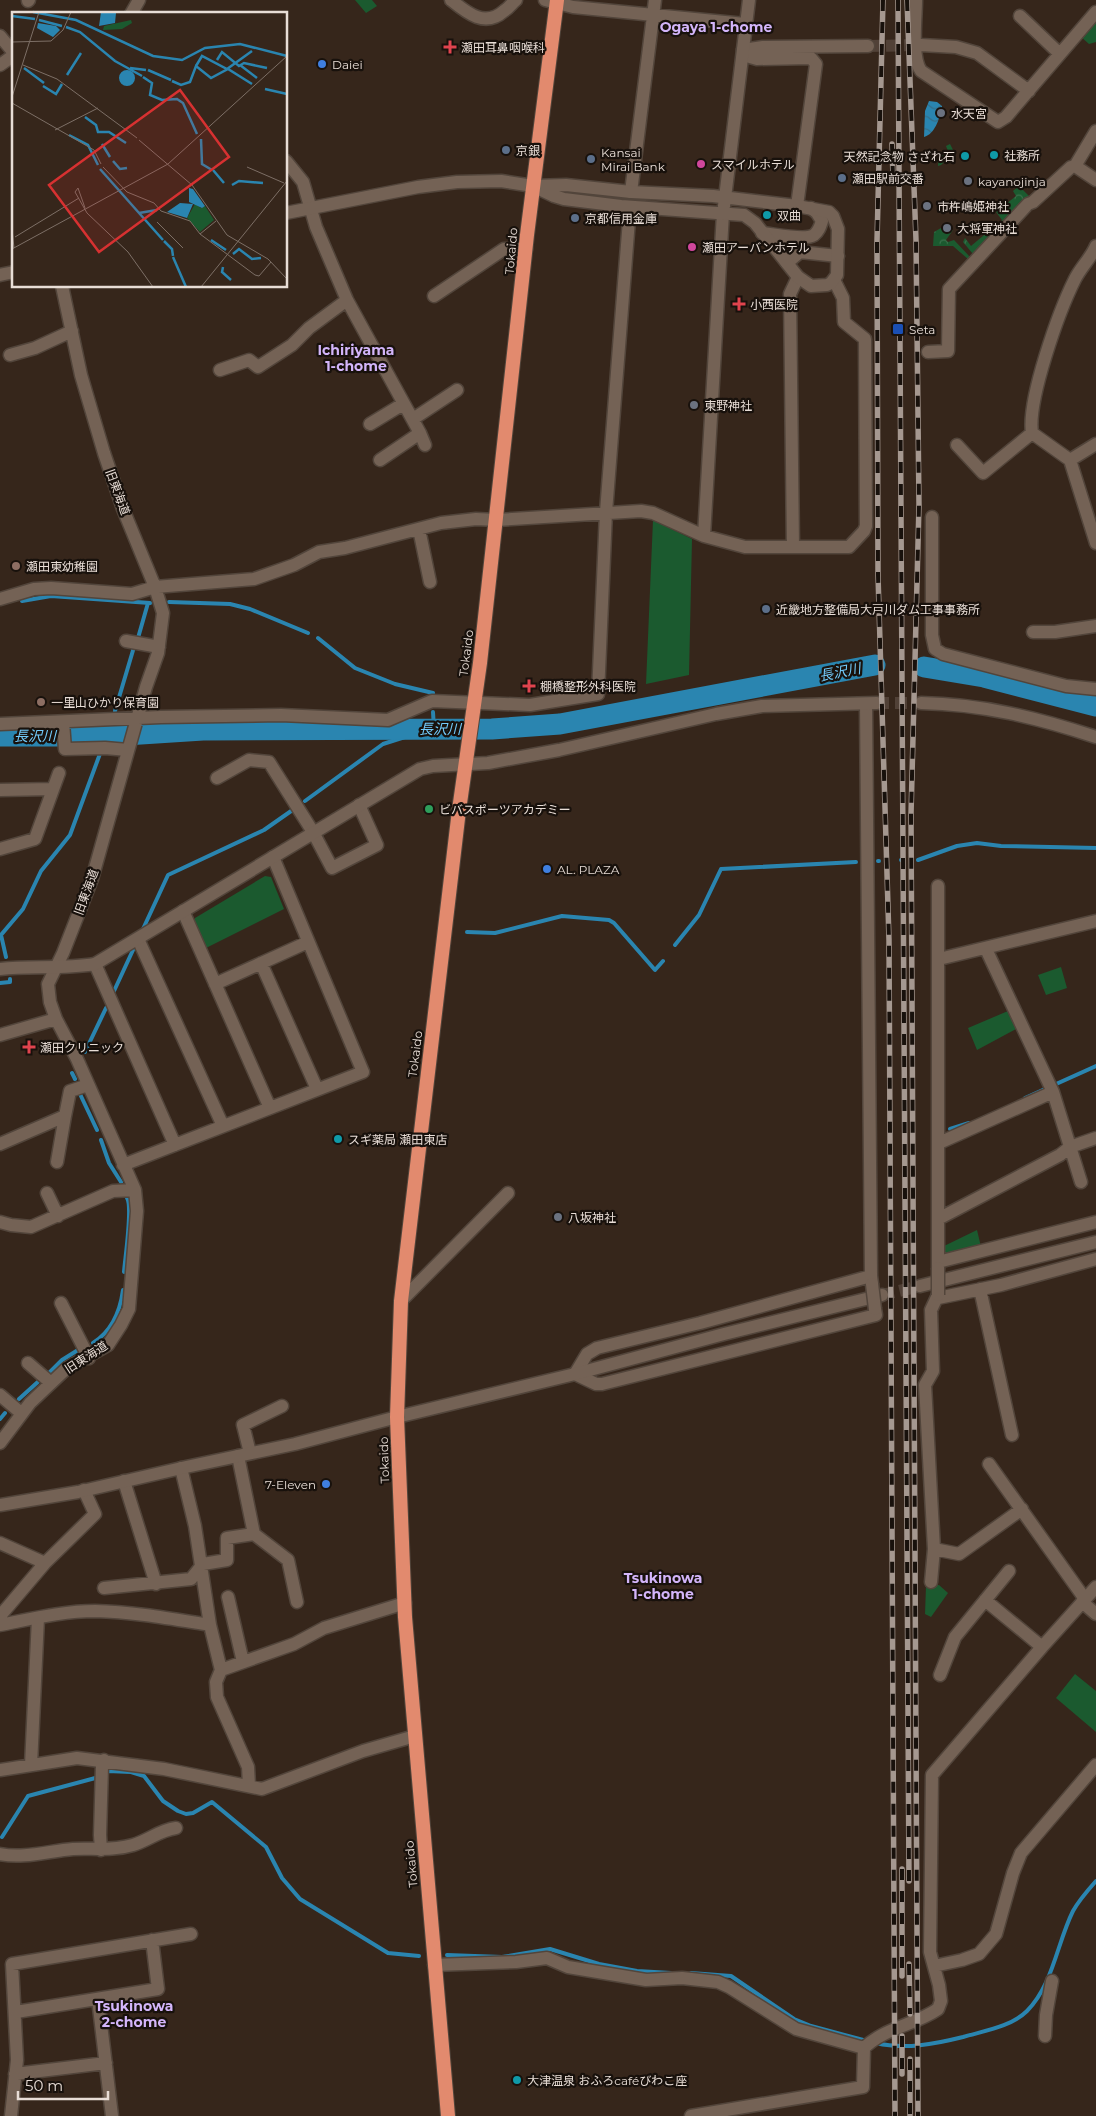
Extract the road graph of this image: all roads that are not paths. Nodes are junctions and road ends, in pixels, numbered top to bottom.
1 (138, 0) edge
2 (451, 0) edge
3 (516, 0) edge
4 (655, 0) edge
5 (749, 0) edge
6 (916, 0) edge
7 (553, 1) edge
8 (132, 12) edge
9 (1096, 12) edge
10 (653, 15) junction
11 (1020, 16) dead end
12 (745, 24) junction
13 (0, 36) edge
14 (921, 45) tunnel mouth
15 (868, 46) tunnel mouth
16 (743, 50) junction
17 (12, 51) edge
18 (1060, 54) junction
19 (12, 56) edge
20 (0, 65) edge
21 (1029, 91) junction
22 (1096, 131) edge
23 (288, 163) edge
24 (1075, 166) junction
25 (1096, 180) edge
26 (533, 186) junction
27 (631, 192) junction
28 (725, 199) junction
29 (797, 206) junction
30 (630, 207) junction
31 (311, 208) junction
32 (811, 208) junction
33 (288, 213) edge
34 (724, 213) junction
35 (762, 232) junction
36 (1096, 246) edge
37 (526, 249) junction
38 (838, 256) junction
39 (787, 264) junction
40 (798, 276) junction
41 (834, 280) junction
42 (62, 288) edge
43 (434, 296) dead end
44 (347, 300) junction
45 (72, 331) junction
46 (928, 352) dead end
47 (10, 355) dead end
48 (220, 370) dead end
49 (457, 390) dead end
50 (403, 404) junction
51 (413, 420) junction
52 (370, 424) dead end
53 (420, 432) junction
54 (1032, 433) junction
55 (1096, 444) edge
56 (425, 445) dead end
57 (957, 445) dead end
58 (380, 460) dead end
59 (1070, 460) junction
60 (606, 512) junction
61 (932, 517) dead end
62 (497, 520) junction
63 (419, 529) junction
64 (704, 536) junction
65 (1096, 543) edge
66 (793, 547) junction
67 (430, 582) dead end
68 (155, 587) junction
69 (0, 599) edge
70 (1096, 626) edge
71 (1032, 632) dead end
72 (126, 642) dead end
73 (159, 647) junction
74 (1096, 689) edge
75 (921, 703) tunnel mouth
76 (475, 704) junction
77 (137, 719) junction
78 (63, 722) junction
79 (0, 724) edge
80 (1096, 737) edge
81 (128, 750) junction
82 (467, 765) junction
83 (59, 773) dead end
84 (217, 778) dead end
85 (52, 789) junction
86 (0, 790) edge
87 (359, 805) junction
88 (313, 832) junction
89 (0, 849) edge
90 (273, 857) junction
91 (938, 886) dead end
92 (183, 911) junction
93 (1096, 921) edge
94 (138, 939) junction
95 (308, 942) junction
96 (986, 949) junction
97 (939, 959) junction
98 (261, 963) junction
99 (95, 964) junction
100 (57, 967) junction
101 (0, 969) edge
102 (215, 984) junction
103 (56, 1019) junction
104 (0, 1035) edge
105 (88, 1085) junction
106 (318, 1089) junction
107 (1053, 1091) junction
108 (270, 1108) junction
109 (65, 1116) junction
110 (223, 1126) junction
111 (1096, 1138) edge
112 (939, 1143) junction
113 (0, 1144) edge
114 (175, 1145) junction
115 (1070, 1147) junction
116 (57, 1162) dead end
117 (123, 1165) junction
118 (1081, 1182) dead end
119 (135, 1190) junction
120 (47, 1193) dead end
121 (508, 1193) dead end
122 (58, 1216) junction
123 (938, 1219) junction
124 (1096, 1222) edge
125 (2, 1226) edge
126 (1096, 1242) edge
127 (1096, 1259) edge
128 (938, 1265) junction
129 (872, 1280) junction
130 (920, 1286) tunnel mouth
131 (980, 1289) junction
132 (882, 1295) tunnel mouth
133 (938, 1297) junction
134 (401, 1301) junction
135 (60, 1303) dead end
136 (89, 1358) junction
137 (28, 1363) dead end
138 (575, 1374) junction
139 (51, 1383) junction
140 (0, 1395) edge
141 (282, 1406) dead end
142 (21, 1412) junction
143 (397, 1417) junction
144 (1012, 1435) dead end
145 (0, 1443) edge
146 (244, 1455) junction
147 (989, 1464) dead end
148 (181, 1468) junction
149 (124, 1481) junction
150 (84, 1490) junction
151 (0, 1505) edge
152 (1022, 1509) junction
153 (254, 1534) junction
154 (0, 1543) edge
155 (934, 1548) junction
156 (45, 1563) junction
157 (202, 1566) junction
158 (1009, 1571) dead end
159 (931, 1582) dead end
160 (156, 1584) junction
161 (1096, 1587) edge
162 (104, 1588) dead end
163 (228, 1597) dead end
164 (985, 1600) junction
165 (1084, 1600) junction
166 (297, 1602) dead end
167 (404, 1602) junction
168 (1096, 1614) edge
169 (0, 1616) edge
170 (38, 1618) junction
171 (0, 1625) edge
172 (210, 1625) junction
173 (1042, 1646) junction
174 (243, 1662) junction
175 (221, 1670) junction
176 (940, 1675) dead end
177 (415, 1736) junction
178 (102, 1763) junction
179 (31, 1765) junction
180 (1096, 1765) edge
181 (0, 1770) edge
182 (249, 1785) junction
183 (176, 1828) dead end
184 (102, 1850) junction
185 (0, 1854) edge
186 (191, 1934) dead end
187 (152, 1940) junction
188 (434, 1965) junction
189 (934, 1966) junction
190 (1052, 1981) dead end
191 (98, 1999) junction
192 (16, 2012) junction
193 (1045, 2036) dead end
194 (868, 2044) junction
195 (106, 2064) junction
196 (15, 2074) junction
197 (706, 2115) edge
198 (10, 2116) edge
199 (111, 2116) edge
200 (448, 2116) edge
201 (691, 2116) edge

1 - 8 street
2 - 3 street
4 - 10 street
5 - 12 street
6 - 21 street
7 - 10 street
7 - 26 highway, Tokaido
9 - 18 street
10 - 12 street
10 - 27 street
11 - 18 street
12 - 16 street
13 - 17 street
14 - 21 street
15 - 16 street
16 - 28 street
16 - 29 street
18 - 21 street
19 - 20 street
22 - 24 street
23 - 31 street
24 - 25 street
24 - 46 street
26 - 27 street
26 - 30 street
26 - 31 street
26 - 37 highway, Tokaido
27 - 28 street
28 - 29 street
28 - 34 street
29 - 32 street
30 - 34 street
30 - 60 street
31 - 33 street
31 - 44 street
32 - 35 street
32 - 38 street
34 - 35 street
34 - 64 street
35 - 39 street
36 - 54 street
37 - 43 street
37 - 62 highway, Tokaido
38 - 39 street
38 - 41 street
39 - 40 street
40 - 41 street
40 - 66 street
41 - 66 street
42 - 45 street, 旧東海道
44 - 48 street
44 - 50 street
45 - 47 street
45 - 68 street, 旧東海道
49 - 51 street
50 - 51 street
50 - 52 street
51 - 53 street
53 - 56 street
53 - 58 street
54 - 57 street
54 - 59 street
55 - 59 street
59 - 65 street
60 - 62 street
60 - 64 street
60 - 76 street
61 - 74 street
62 - 63 street
62 - 76 highway, Tokaido
63 - 67 street
63 - 68 street
64 - 66 street
68 - 69 street
68 - 73 street, 旧東海道
70 - 71 street
72 - 73 street
73 - 77 street, 旧東海道
75 - 80 street
76 - 77 street
76 - 82 highway, Tokaido
77 - 78 street
77 - 81 street, 旧東海道
78 - 79 street
78 - 81 street
81 - 100 street, 旧東海道
82 - 87 street
82 - 129 street
82 - 134 highway, Tokaido
83 - 85 street
84 - 88 street
85 - 86 street
85 - 89 street
87 - 88 street
87 - 88 street
88 - 90 street
90 - 92 street
90 - 95 street
91 - 97 street
92 - 94 street
92 - 102 street
93 - 96 street
94 - 99 street
94 - 110 street
95 - 98 street
95 - 106 street
96 - 97 street
96 - 107 street
97 - 112 street
98 - 102 street
98 - 106 street
99 - 100 street
99 - 114 street
100 - 101 street
100 - 103 street, 旧東海道
102 - 108 street
103 - 104 street
103 - 105 street, 旧東海道
105 - 109 street
105 - 117 street, 旧東海道
106 - 108 street
107 - 112 street
107 - 115 street
108 - 110 street
109 - 113 street
109 - 116 street
110 - 114 street
111 - 115 street
112 - 123 street
114 - 117 street
115 - 118 street
115 - 123 street
117 - 119 street, 旧東海道
119 - 122 street
119 - 136 street, 旧東海道
120 - 122 street
121 - 134 street
122 - 125 street
123 - 128 street
124 - 128 street
126 - 130 street
127 - 131 street
128 - 133 street, bridge
129 - 138 street
129 - 138 street, bridge
131 - 133 street
131 - 144 street
132 - 138 street
133 - 155 street
134 - 143 highway, Tokaido
135 - 136 street
136 - 139 street, 旧東海道
137 - 139 street
138 - 143 street
139 - 142 street, 旧東海道
140 - 142 street
141 - 146 street
142 - 145 street, 旧東海道
143 - 146 street
143 - 167 highway, Tokaido
146 - 148 street
146 - 153 street
147 - 152 street
148 - 149 street
148 - 157 street
149 - 150 street
149 - 160 street
150 - 151 street
150 - 156 street
152 - 155 street
152 - 165 street
153 - 157 street
153 - 166 street
154 - 156 street
155 - 159 street
156 - 169 street
157 - 160 street
157 - 172 street
158 - 164 street
160 - 162 street
161 - 165 street
163 - 174 street
164 - 173 street
164 - 176 street
165 - 168 street
165 - 173 street
167 - 174 street
167 - 177 highway, Tokaido
170 - 171 street
170 - 172 street
170 - 179 street
172 - 175 street
173 - 189 street
174 - 175 street
175 - 182 street
177 - 182 street
177 - 188 highway, Tokaido
178 - 179 street
178 - 182 street
178 - 184 street
179 - 181 street
180 - 189 street
183 - 184 street
184 - 185 street
186 - 187 street
187 - 191 street
187 - 192 street
188 - 194 street
188 - 200 highway, Tokaido
189 - 194 street
190 - 193 street
191 - 192 street
191 - 195 street
192 - 196 street
194 - 197 street
195 - 196 street
195 - 199 street
196 - 198 street
197 - 201 street

